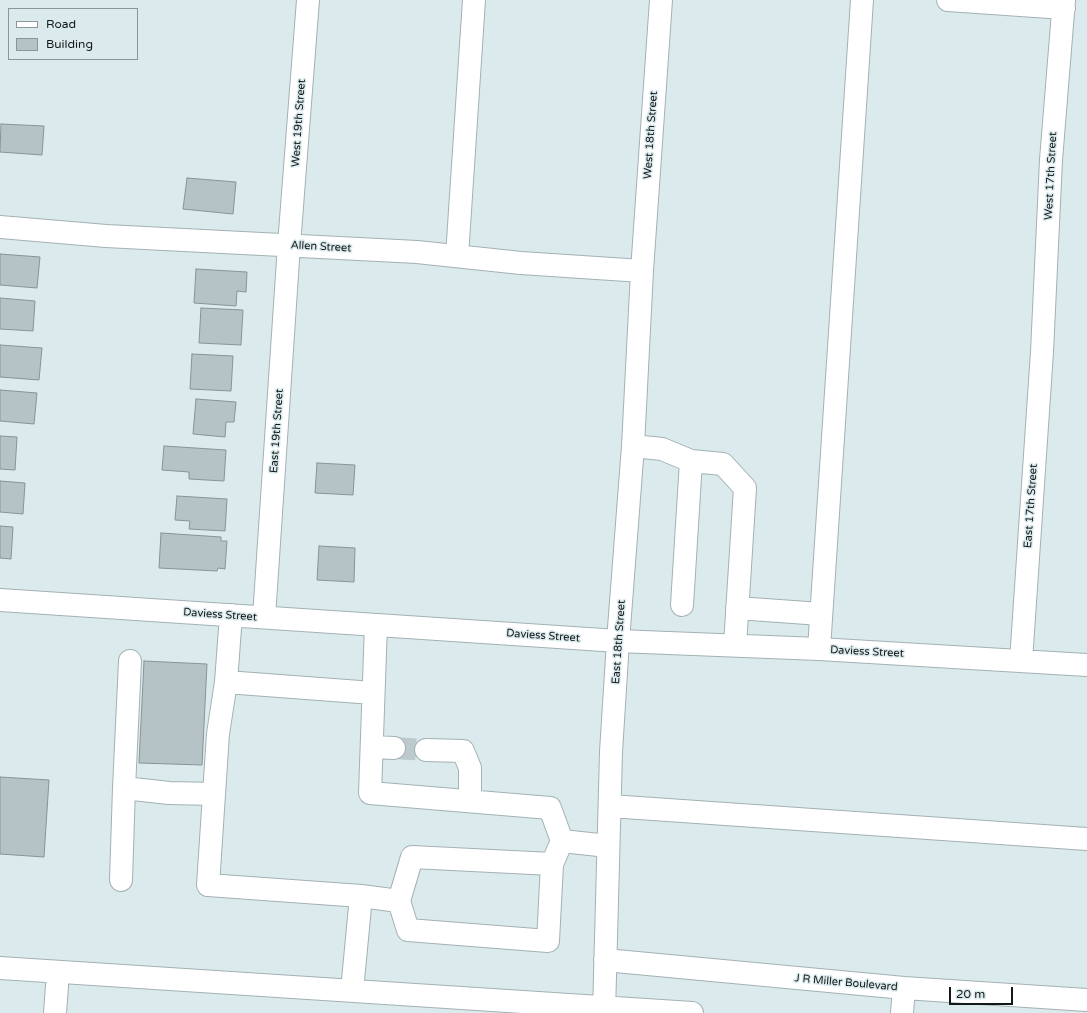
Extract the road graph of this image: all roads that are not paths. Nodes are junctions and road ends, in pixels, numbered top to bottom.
1 (308, 0) edge
2 (474, 0) edge
3 (661, 0) edge
4 (862, 0) edge
5 (948, 0) edge
6 (1064, 4) edge
7 (0, 227) edge
8 (289, 246) junction
9 (457, 256) junction
10 (642, 271) junction
11 (1042, 352) joint
12 (633, 446) junction
13 (691, 461) junction
14 (0, 600) edge
15 (682, 605) dead end
16 (737, 608) junction
17 (821, 614) junction
18 (231, 615) junction
19 (264, 617) junction
20 (376, 625) junction
21 (618, 641) junction
22 (735, 645) junction
23 (819, 649) junction
24 (130, 661) dead end
25 (1021, 661) junction
26 (1087, 665) edge
27 (226, 682) junction
28 (373, 693) junction
29 (372, 747) junction
30 (394, 748) tunnel mouth
31 (426, 750) tunnel mouth
32 (124, 788) junction
33 (214, 794) junction
34 (470, 801) junction
35 (610, 806) junction
36 (1087, 839) edge
37 (562, 841) junction
38 (608, 846) junction
39 (552, 864) junction
40 (121, 880) dead end
41 (361, 896) junction
42 (399, 901) junction
43 (605, 960) junction
44 (0, 968) edge
45 (58, 972) junction
46 (904, 988) junction
47 (352, 991) junction
48 (1087, 1000) edge
49 (604, 1010) edge
50 (55, 1013) edge
51 (692, 1013) edge
52 (902, 1013) edge

1 - 8 street, West 19th Street
2 - 9 street
3 - 10 street, West 18th Street
4 - 17 street
5 - 6 street
6 - 11 street, West 17th Street
7 - 8 street, Allen Street
8 - 9 street, Allen Street
8 - 19 street, East 19th Street
9 - 10 street, Allen Street
10 - 12 street, East 18th Street
11 - 25 street, East 17th Street
12 - 13 street
12 - 21 street, East 18th Street
13 - 15 street
13 - 16 street
14 - 18 street, Daviess Street
16 - 17 street
16 - 22 street
17 - 23 street
18 - 19 street, Daviess Street
18 - 27 street
19 - 20 street, Daviess Street
20 - 21 street, Daviess Street
20 - 28 street
21 - 22 street, Daviess Street
21 - 35 street, East 18th Street
22 - 23 street, Daviess Street
23 - 25 street, Daviess Street
24 - 32 street
25 - 26 street, Daviess Street
27 - 28 street
27 - 33 street
28 - 29 street
29 - 30 street
29 - 34 street
31 - 34 street
32 - 33 street
32 - 40 street
33 - 41 street
34 - 37 street
35 - 36 street
35 - 38 street, East 18th Street
37 - 38 street
37 - 39 street
38 - 43 street, East 18th Street
39 - 42 street
39 - 42 street
41 - 42 street
41 - 47 street
43 - 46 street, J R Miller Boulevard
43 - 49 street, East 18th Street
44 - 45 street
45 - 47 street
45 - 50 street
46 - 48 street, J R Miller Boulevard
46 - 52 street
47 - 49 street
49 - 51 street

